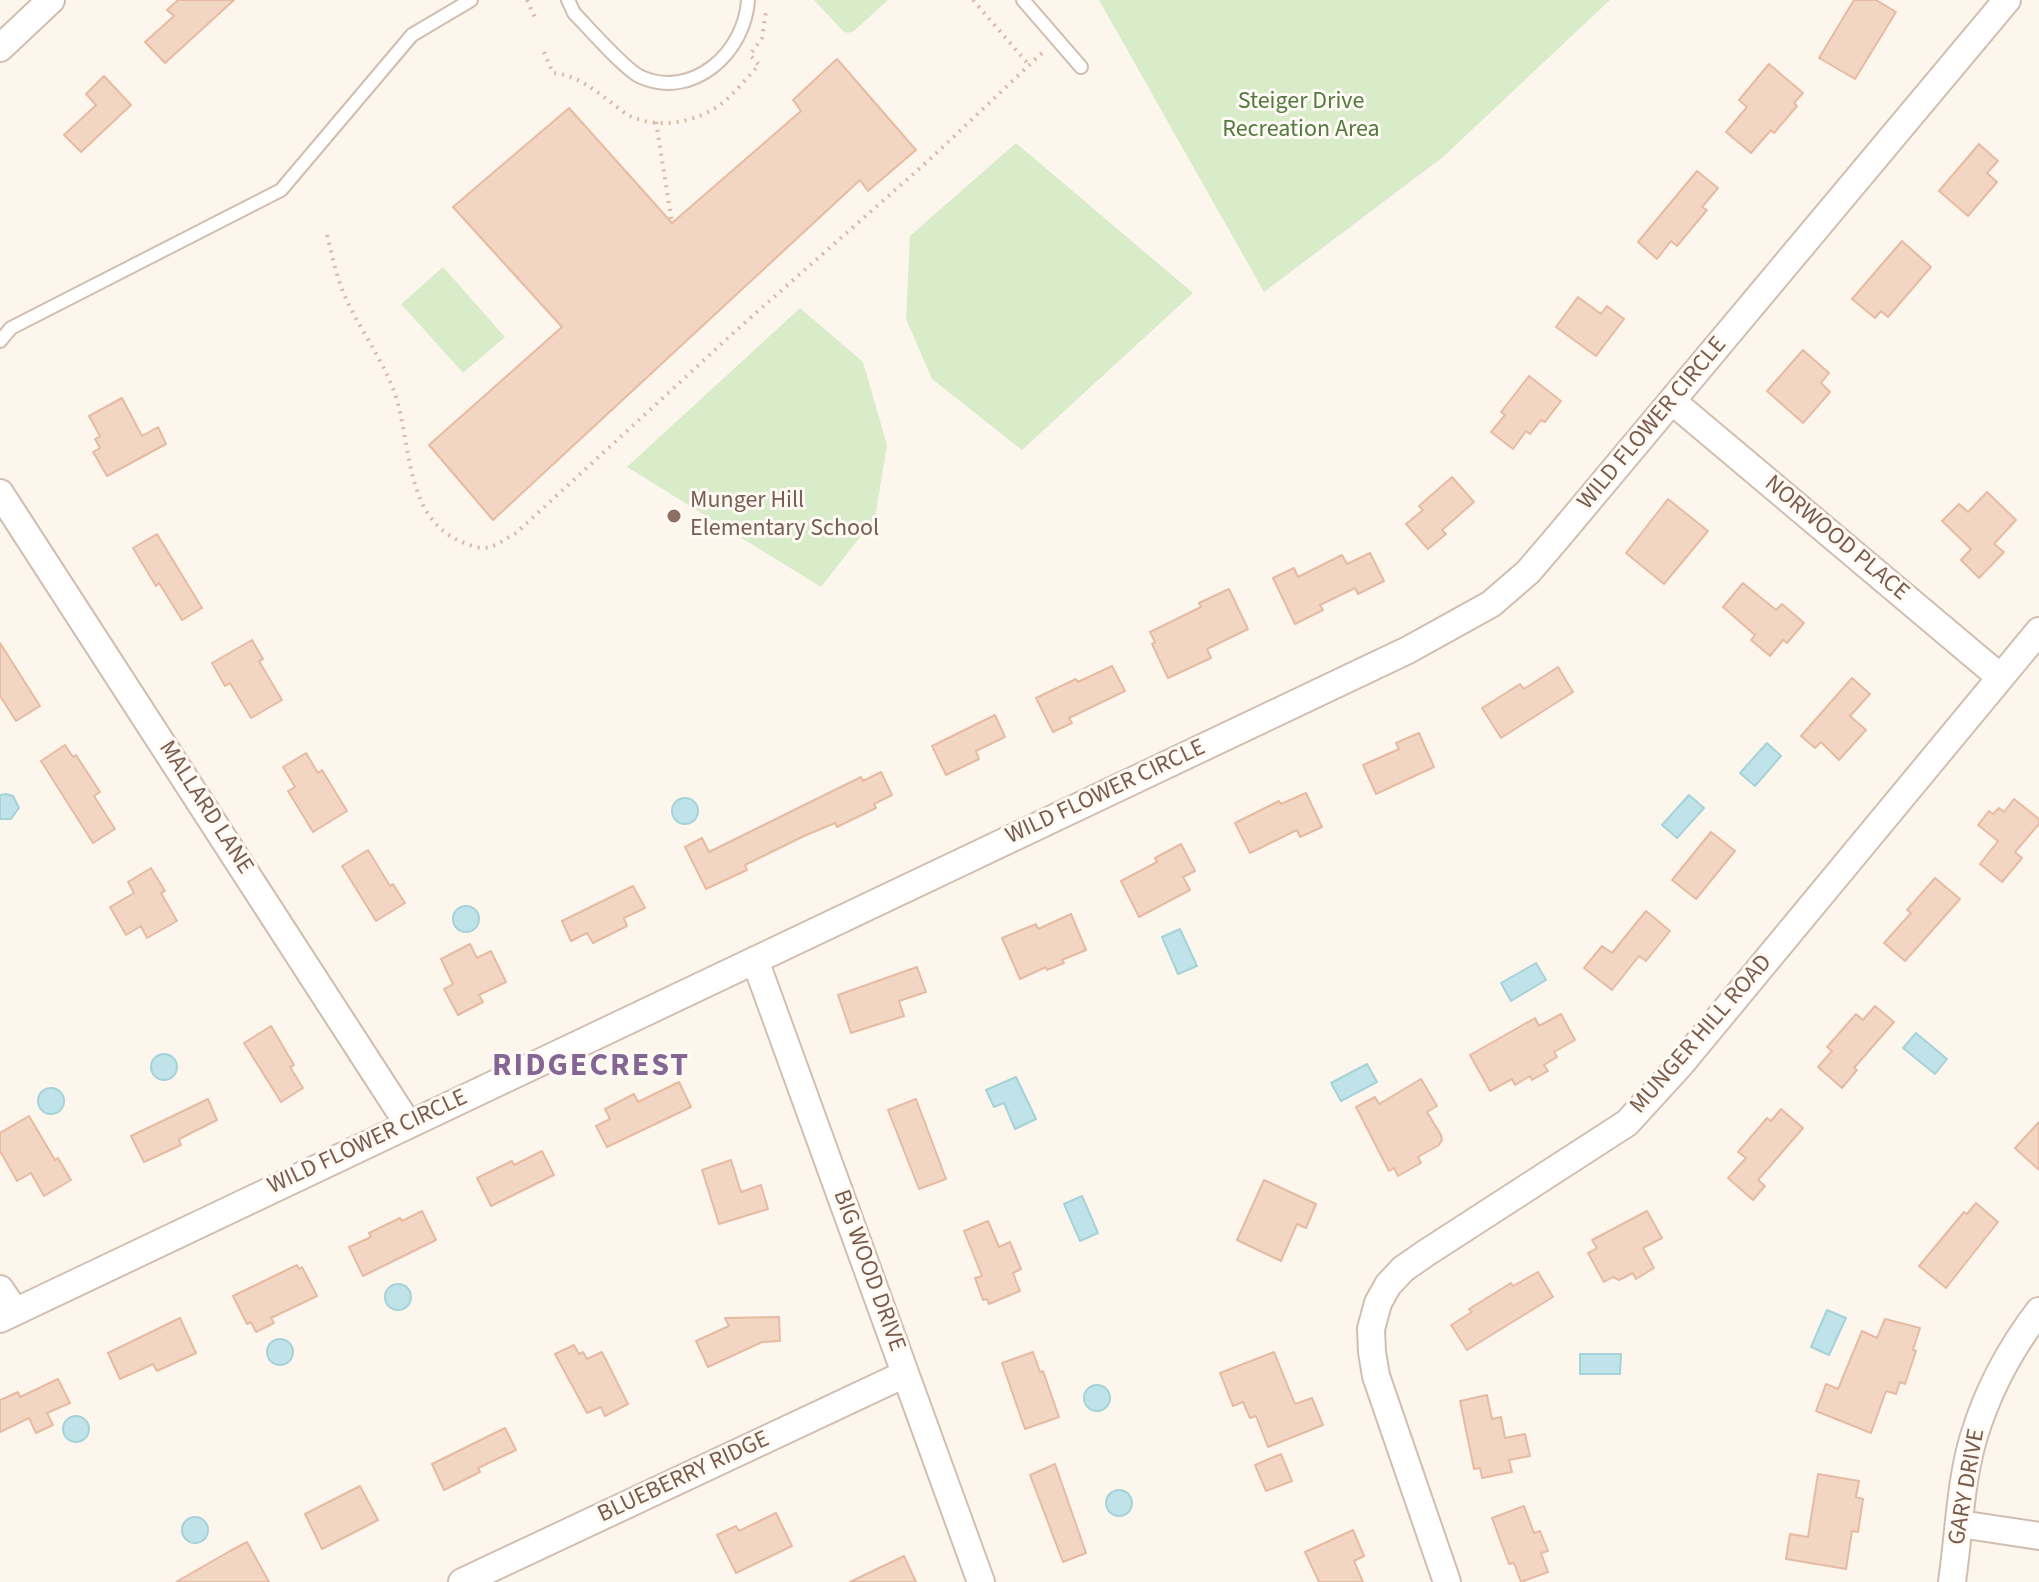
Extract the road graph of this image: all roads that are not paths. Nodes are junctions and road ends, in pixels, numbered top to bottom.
1 (51, 0) edge
2 (471, 0) edge
3 (568, 0) edge
4 (748, 0) edge
5 (1023, 0) edge
6 (2007, 0) edge
7 (0, 48) edge
8 (1081, 67) dead end
9 (0, 341) edge
10 (1672, 401) junction
11 (0, 493) edge
12 (2039, 631) edge
13 (2000, 677) junction
14 (755, 960) junction
15 (408, 1124) junction
16 (0, 1289) edge
17 (2039, 1311) edge
18 (7, 1315) edge
19 (905, 1374) junction
20 (1960, 1524) junction
21 (2039, 1536) edge
22 (462, 1582) edge
23 (981, 1582) edge
24 (1447, 1582) edge
25 (1952, 1582) edge

1 - 7 street
2 - 9 lane
3 - 4 lane
5 - 8 lane
6 - 10 street, WILD FLOWER CIRCLE
10 - 13 street, NORWOOD PLACE
10 - 14 street, WILD FLOWER CIRCLE
11 - 15 street, MALLARD LANE
12 - 13 street, MUNGER HILL ROAD
13 - 24 street, MUNGER HILL ROAD
14 - 15 street, WILD FLOWER CIRCLE
14 - 19 street, BIG WOOD DRIVE
15 - 18 street, WILD FLOWER CIRCLE
16 - 18 street
17 - 20 street, GARY DRIVE
19 - 22 street, BLUEBERRY RIDGE
19 - 23 street, BIG WOOD DRIVE
20 - 21 street
20 - 25 street, GARY DRIVE

